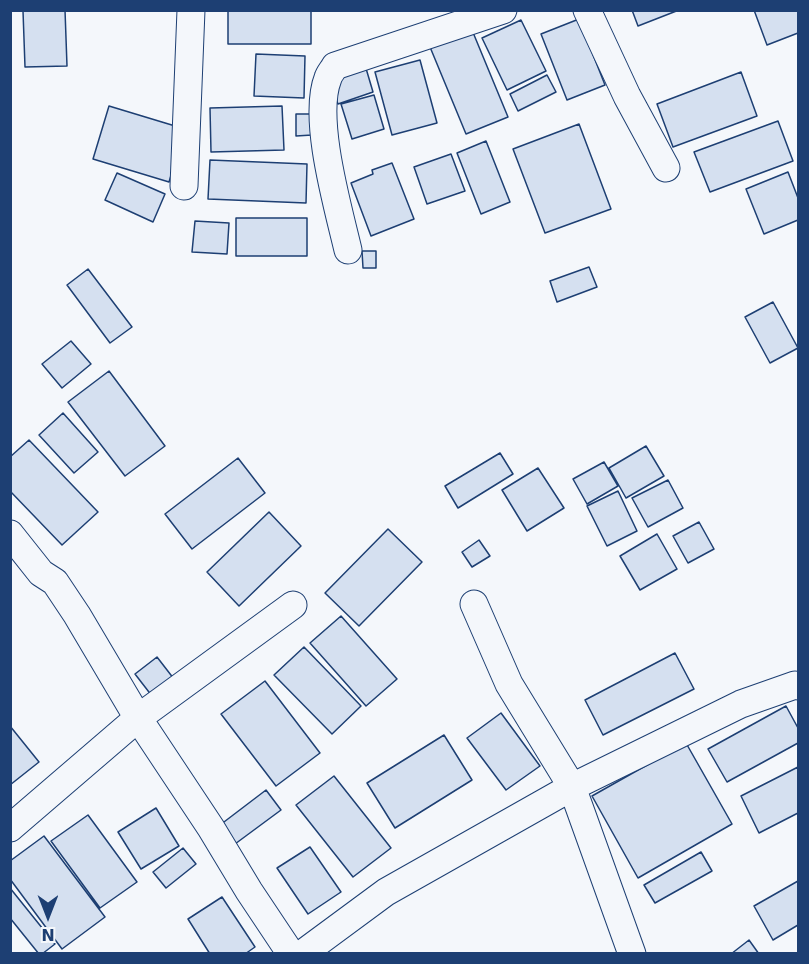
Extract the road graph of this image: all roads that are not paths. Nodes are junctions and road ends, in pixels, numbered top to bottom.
1 (191, 10) edge
2 (503, 10) edge
3 (587, 10) edge
4 (666, 168) dead end
5 (184, 186) dead end
6 (348, 249) dead end
7 (10, 534) edge
8 (474, 604) dead end
9 (293, 605) dead end
10 (797, 684) edge
11 (138, 718) junction
12 (572, 787) junction
13 (10, 828) edge
14 (291, 954) edge
15 (302, 954) edge
16 (632, 954) edge

1 - 5 street
2 - 6 street
3 - 4 street
7 - 11 street
8 - 12 street
9 - 11 street
10 - 12 street
11 - 13 street
11 - 14 street
12 - 15 street
12 - 16 street

